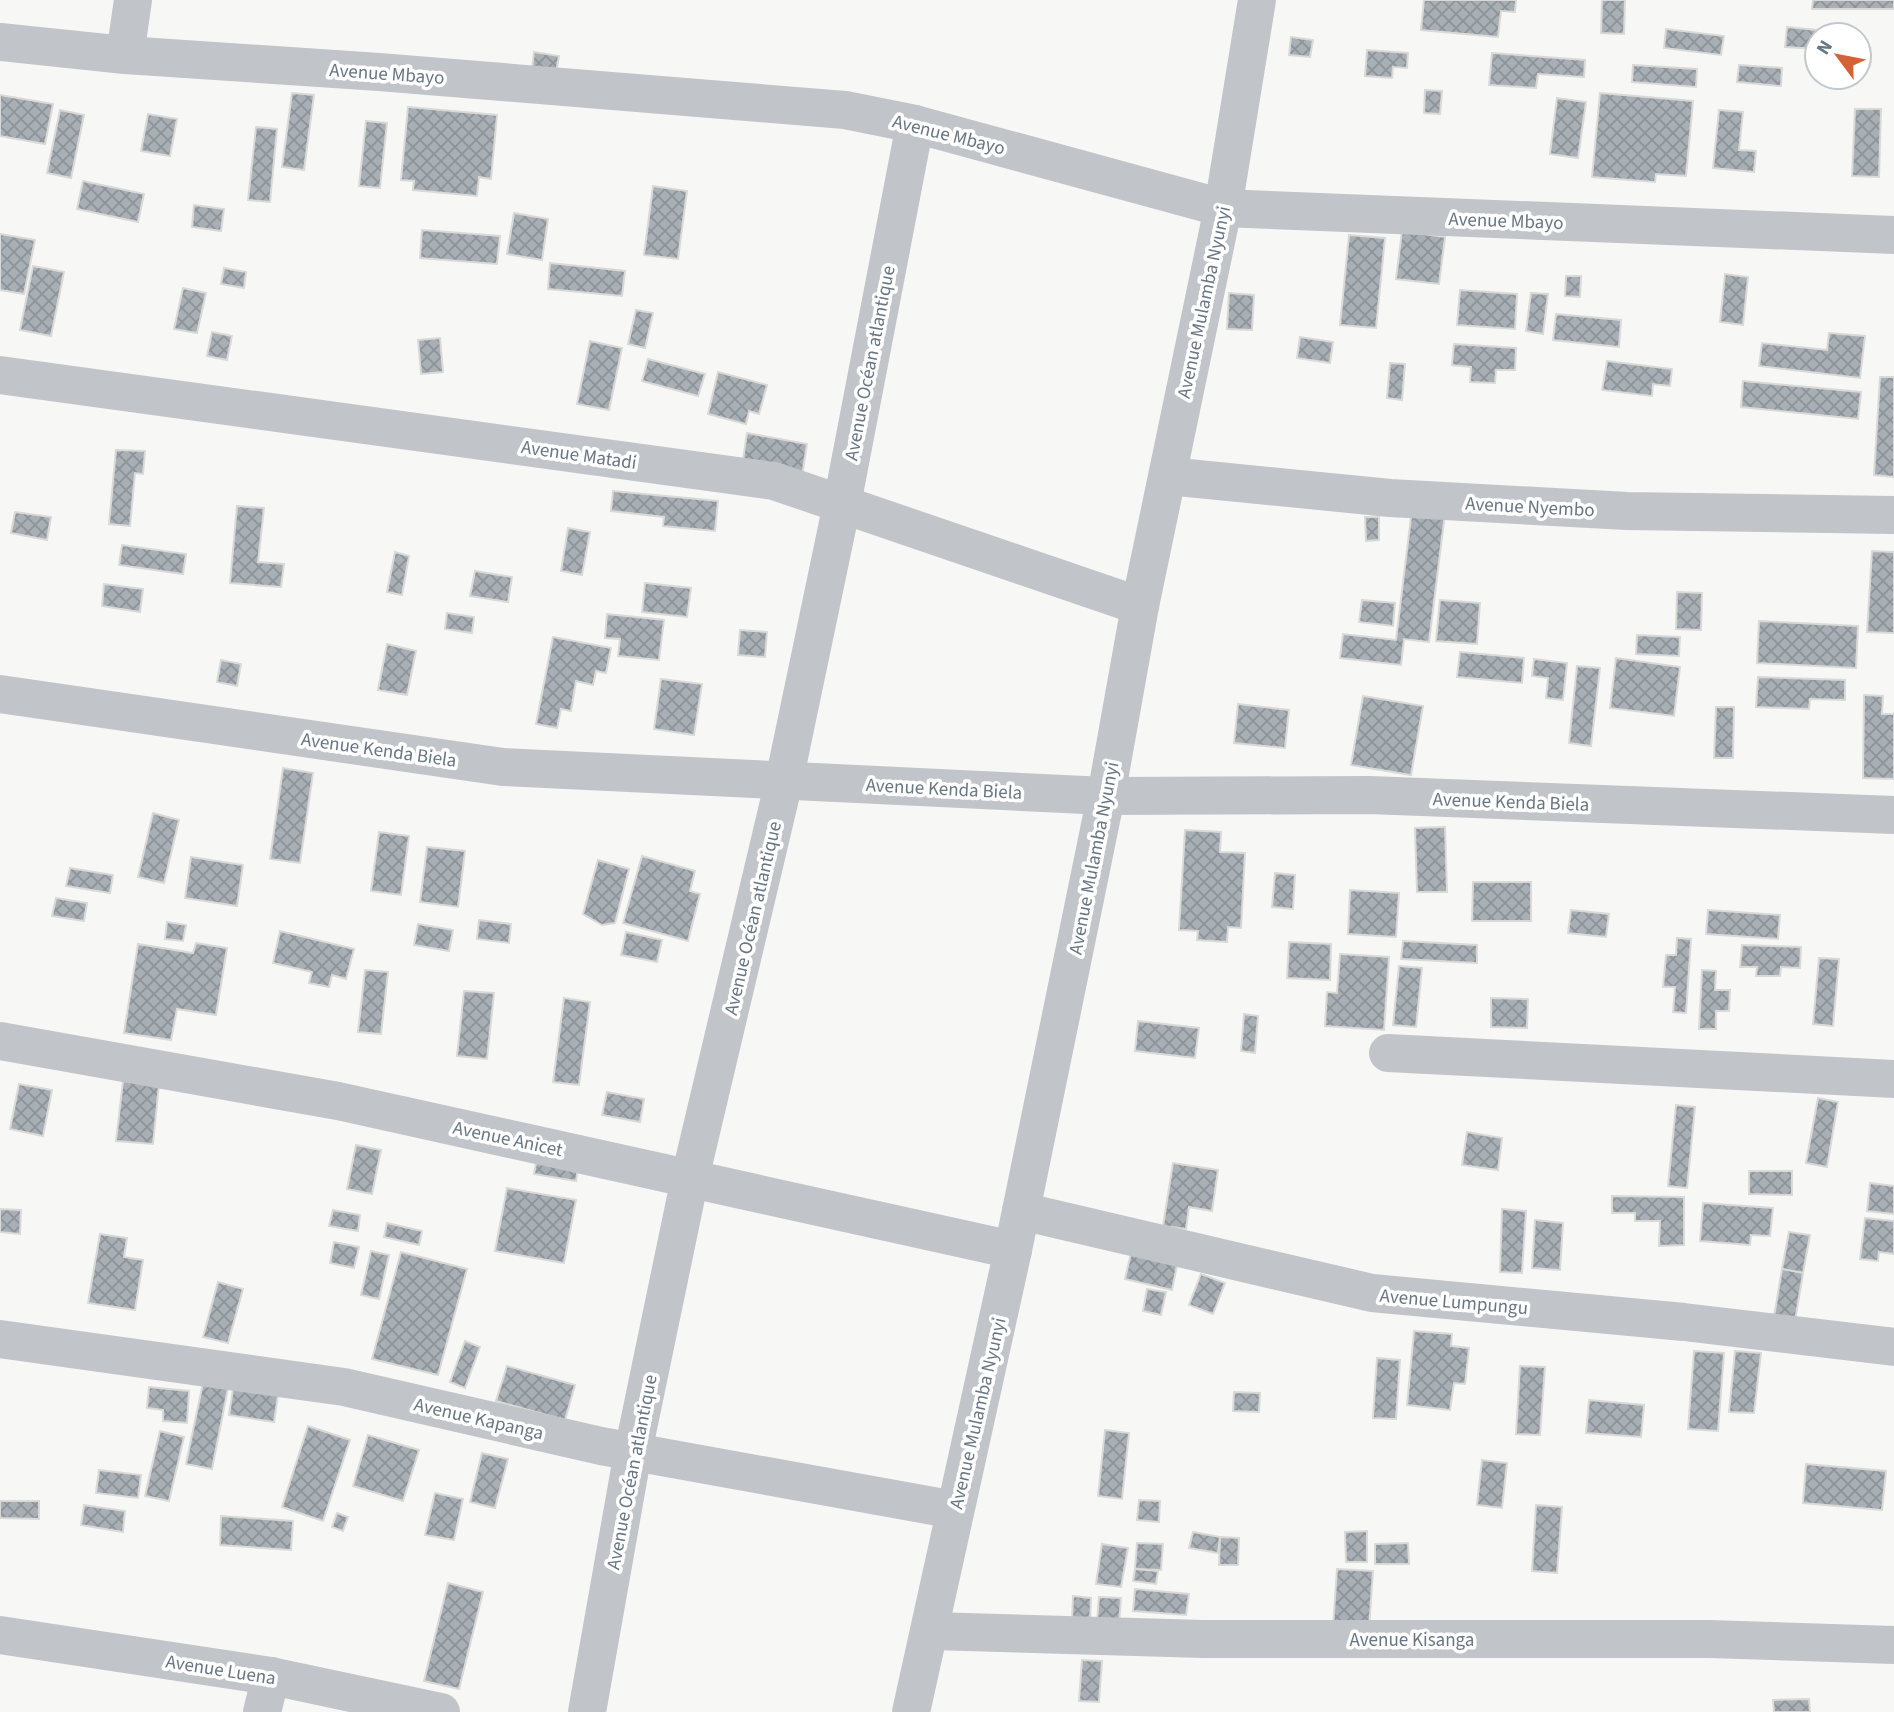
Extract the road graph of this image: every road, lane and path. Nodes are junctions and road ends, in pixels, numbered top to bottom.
1 (133, 0) edge
2 (1257, 0) edge
3 (0, 41) edge
4 (125, 55) junction
5 (915, 124) junction
6 (1223, 208) junction
7 (1894, 235) edge
8 (0, 375) edge
9 (1168, 476) junction
10 (842, 504) junction
11 (1894, 515) edge
12 (1140, 606) junction
13 (0, 694) edge
14 (784, 781) junction
15 (1106, 796) junction
16 (1894, 815) edge
17 (0, 1041) edge
18 (1388, 1053) dead end
19 (1894, 1079) edge
20 (690, 1178) junction
21 (1021, 1211) junction
22 (1013, 1250) junction
23 (0, 1339) edge
24 (1894, 1347) edge
25 (633, 1452) junction
26 (955, 1510) junction
27 (931, 1631) junction
28 (0, 1635) edge
29 (1894, 1645) edge
30 (271, 1676) junction
31 (262, 1712) edge
32 (441, 1712) edge
33 (587, 1712) edge
34 (911, 1712) edge

1 - 4 street
2 - 6 street, Avenue Mulamba Nyunyi
3 - 4 street, Avenue Mbayo
4 - 5 street, Avenue Mbayo
5 - 6 street, Avenue Mbayo
5 - 10 street, Avenue Océan atlantique
6 - 7 street, Avenue Mbayo
6 - 9 street, Avenue Mulamba Nyunyi
8 - 10 street, Avenue Matadi
9 - 11 street, Avenue Nyembo
9 - 12 street, Avenue Mulamba Nyunyi
10 - 12 street, Avenue Matadi
10 - 14 street, Avenue Océan atlantique
12 - 15 street, Avenue Mulamba Nyunyi
13 - 14 street, Avenue Kenda Biela
14 - 15 street, Avenue Kenda Biela
14 - 20 street, Avenue Océan atlantique
15 - 16 street, Avenue Kenda Biela
15 - 21 street, Avenue Mulamba Nyunyi
17 - 20 street, Avenue Anicet
18 - 19 street
20 - 22 street, Avenue Anicet
20 - 25 street, Avenue Océan atlantique
21 - 22 street, Avenue Mulamba Nyunyi
21 - 24 street, Avenue Lumpungu
22 - 26 street, Avenue Mulamba Nyunyi
23 - 25 street, Avenue Kapanga
25 - 26 street, Avenue Kapanga
25 - 33 street, Avenue Océan atlantique
26 - 27 street, Avenue Mulamba Nyunyi
27 - 29 street, Avenue Kisanga
27 - 34 street, Avenue Mulamba Nyunyi
28 - 30 street, Avenue Luena
30 - 31 street
30 - 32 street, Avenue Luena

